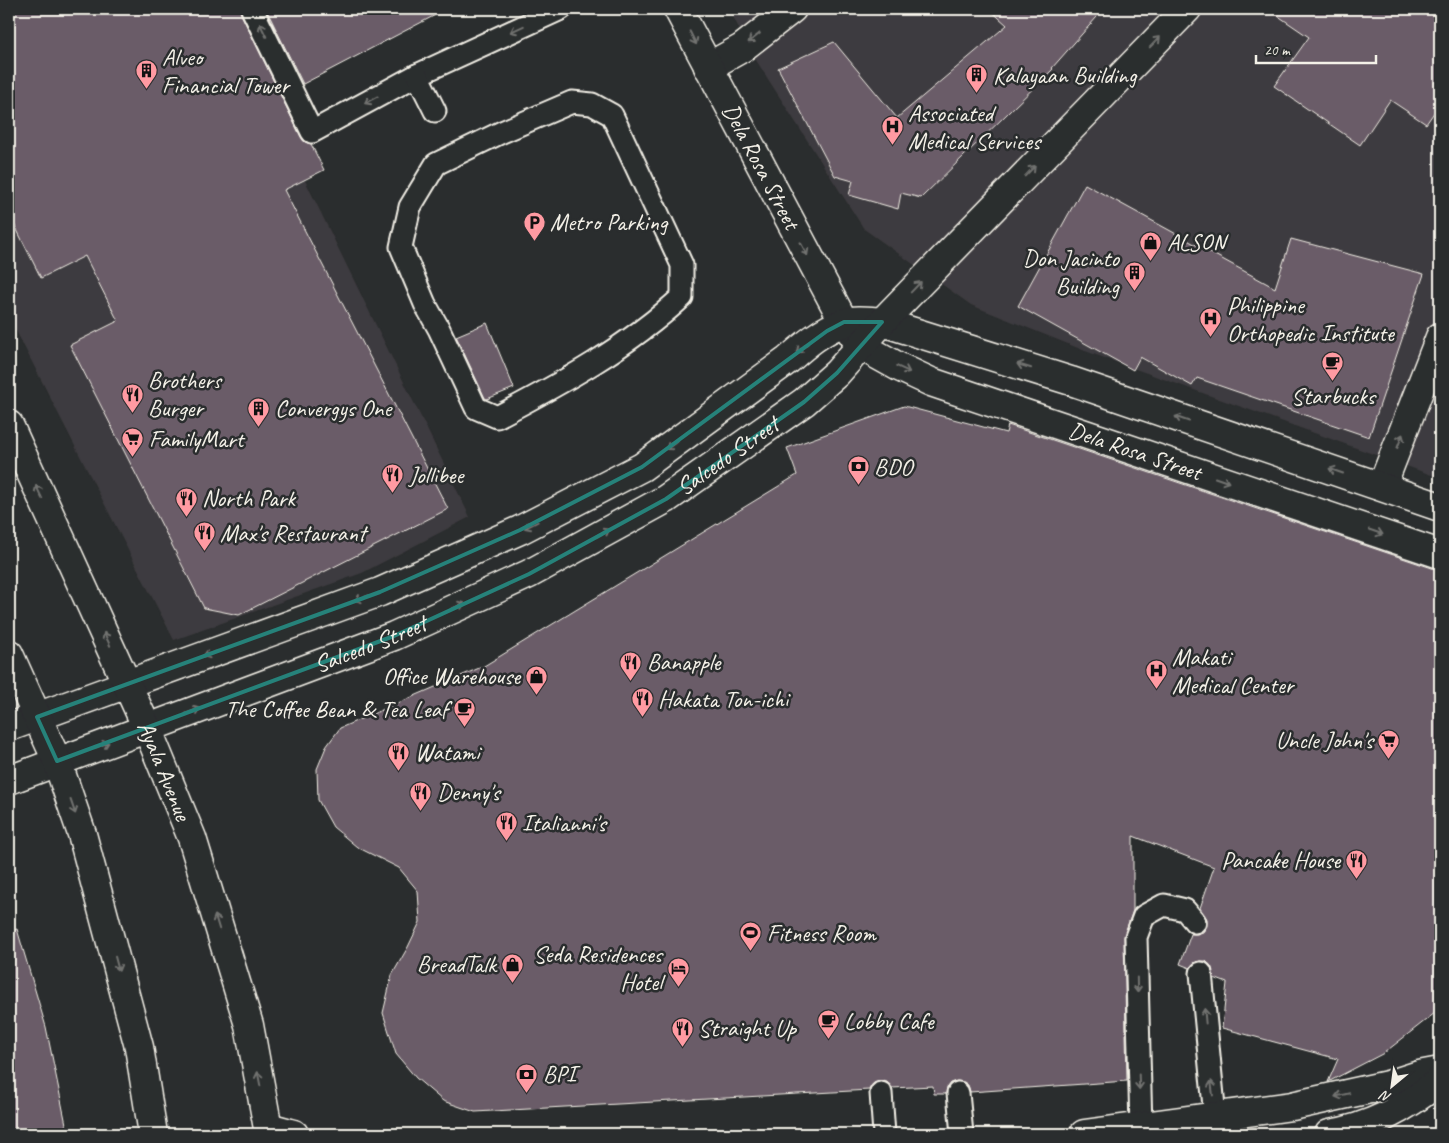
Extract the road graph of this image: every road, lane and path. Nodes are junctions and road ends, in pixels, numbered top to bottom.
1 (252, 9) edge
2 (561, 9) edge
3 (678, 9) edge
4 (792, 9) edge
5 (1187, 9) edge
6 (708, 67) junction
7 (417, 75) junction
8 (435, 111) dead end
9 (456, 155) joint
10 (844, 322) junction
11 (882, 322) junction
12 (1440, 337) edge
13 (861, 346) junction
14 (9, 425) edge
15 (1382, 486) junction
16 (1440, 507) edge
17 (1440, 554) edge
18 (9, 654) edge
19 (127, 684) junction
20 (37, 717) junction
21 (9, 727) edge
22 (147, 728) junction
23 (57, 761) junction
24 (9, 780) edge
25 (1195, 922) dead end
26 (1201, 973) dead end
27 (1440, 1071) edge
28 (1440, 1080) edge
29 (881, 1093) dead end
30 (958, 1093) dead end
31 (1215, 1117) junction
32 (1140, 1131) edge
33 (277, 1132) edge
34 (153, 1134) edge
35 (884, 1134) edge
36 (962, 1134) edge
37 (1084, 1134) edge
38 (1172, 1134) edge
39 (1329, 1134) edge

7 -> 1 lane
2 -> 7 lane
3 -> 6 street, Dela Rosa Street
4 -> 6 street
11 -> 5 street, Salcedo Street
6 -> 10 street, Dela Rosa Street
7 - 8 lane
9 - 9 lane
10 - 11 street, Dela Rosa Street
10 - 13 street, Dela Rosa Street
10 -> 19 street, Salcedo Street
11 - 13 street, Salcedo Street
15 -> 11 street, Dela Rosa Street
15 -> 12 street
13 -> 17 street, Dela Rosa Street
22 -> 13 street, Salcedo Street
19 -> 14 street, Ayala Avenue
15 - 16 street, Dela Rosa Street
18 - 20 street
19 - 20 street, Salcedo Street
19 - 22 street, Ayala Avenue
20 - 21 street, Salcedo Street
20 - 23 street
23 -> 22 street, Salcedo Street
33 -> 22 street, Ayala Avenue
23 - 24 street, Salcedo Street
23 -> 34 street
25 -> 32 lane
31 -> 26 lane
27 -> 31 street
28 - 39 street
29 - 35 lane
30 - 36 lane
31 - 32 street
31 - 38 lane
32 - 37 street

